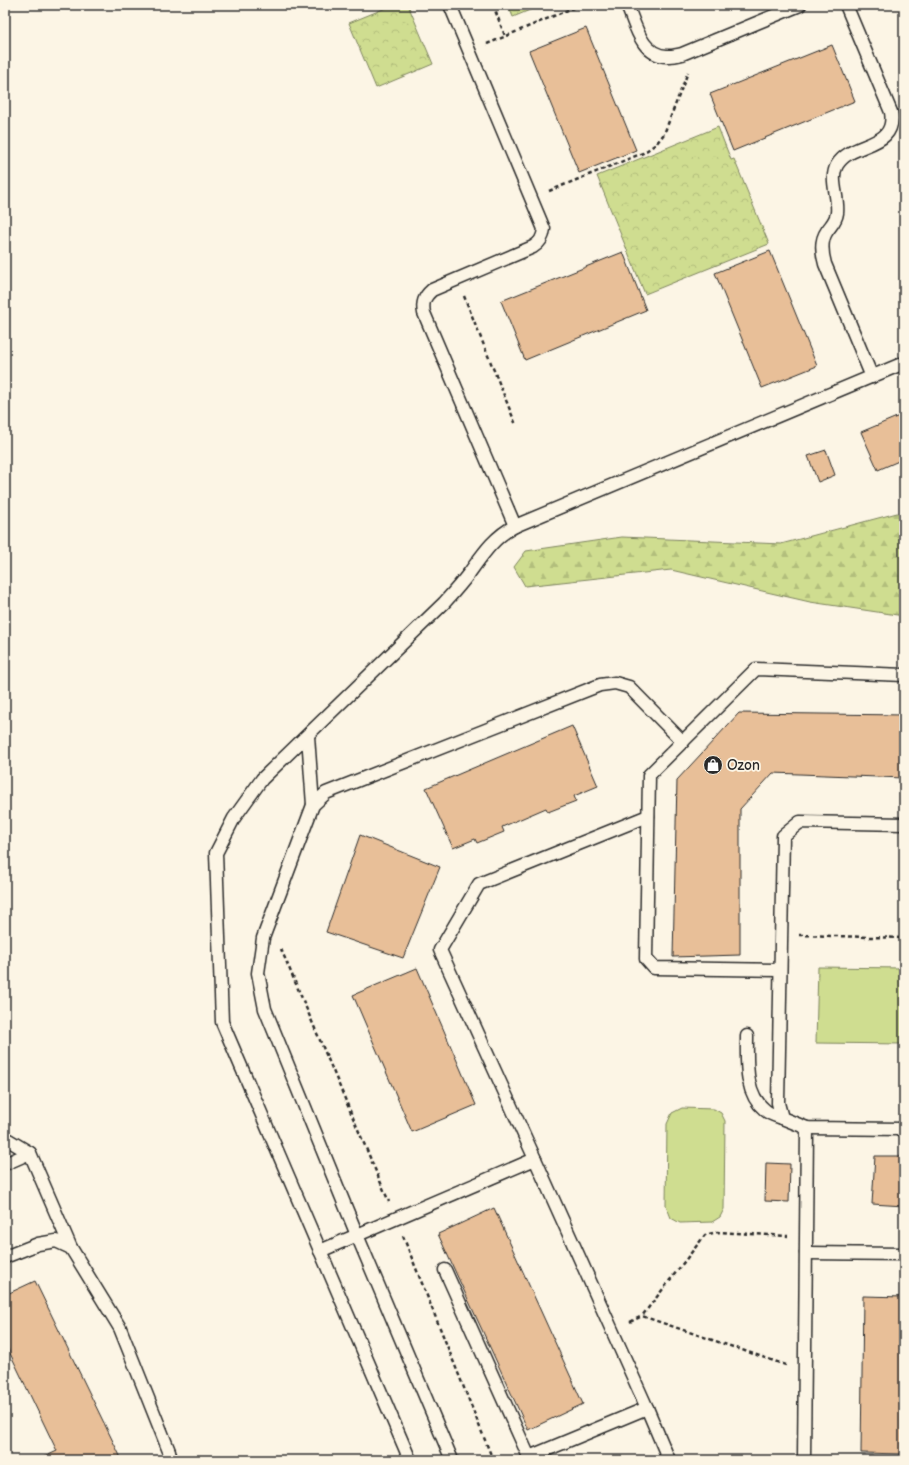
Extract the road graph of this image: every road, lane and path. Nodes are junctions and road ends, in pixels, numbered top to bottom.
1 (450, 5) edge
2 (493, 5) edge
3 (580, 5) edge
4 (626, 5) edge
5 (800, 5) edge
6 (846, 5) edge
7 (505, 36) junction
8 (698, 47) junction
9 (470, 51) junction
10 (532, 198) junction
11 (457, 279) junction
12 (904, 363) edge
13 (872, 377) junction
14 (516, 425) dead end
15 (515, 526) junction
16 (904, 675) edge
17 (308, 736) junction
18 (683, 742) junction
19 (313, 805) junction
20 (648, 816) junction
21 (904, 824) edge
22 (269, 920) junction
23 (781, 935) junction
24 (904, 938) edge
25 (780, 970) junction
26 (747, 1036) dead end
27 (782, 1118) junction
28 (807, 1128) junction
29 (904, 1129) edge
30 (5, 1138) edge
31 (30, 1153) junction
32 (535, 1159) junction
33 (5, 1164) edge
34 (396, 1218) junction
35 (357, 1235) junction
36 (806, 1238) junction
37 (71, 1248) junction
38 (320, 1251) junction
39 (806, 1253) junction
40 (904, 1254) edge
41 (5, 1257) edge
42 (445, 1270) dead end
43 (805, 1371) junction
44 (647, 1408) junction
45 (526, 1459) edge
46 (170, 1460) edge
47 (410, 1460) edge
48 (452, 1460) edge
49 (493, 1460) edge
50 (669, 1460) edge
51 (804, 1460) edge

1 - 9 lane
2 - 7 path
3 - 7 path
4 - 8 lane
5 - 8 lane
6 - 13 lane
7 - 9 path
8 - 10 path
9 - 10 lane
10 - 11 lane
11 - 14 path
11 - 15 lane
12 - 13 lane
13 - 15 lane
15 - 17 lane
16 - 18 lane
17 - 19 lane
17 - 38 lane
18 - 19 lane
18 - 20 lane
19 - 22 lane
20 - 25 lane
20 - 32 lane
21 - 23 lane
22 - 34 path
22 - 35 lane
23 - 24 path
23 - 25 lane
25 - 27 lane
26 - 27 lane
27 - 28 lane
28 - 29 lane
28 - 36 lane
30 - 31 lane
31 - 33 lane
31 - 37 lane
32 - 34 lane
32 - 44 lane
34 - 35 lane
34 - 49 path
35 - 38 lane
35 - 48 lane
36 - 39 lane
36 - 43 path
37 - 41 lane
37 - 46 lane
38 - 47 lane
39 - 40 lane
39 - 43 lane
42 - 45 lane
43 - 51 lane
44 - 45 lane
44 - 50 lane

